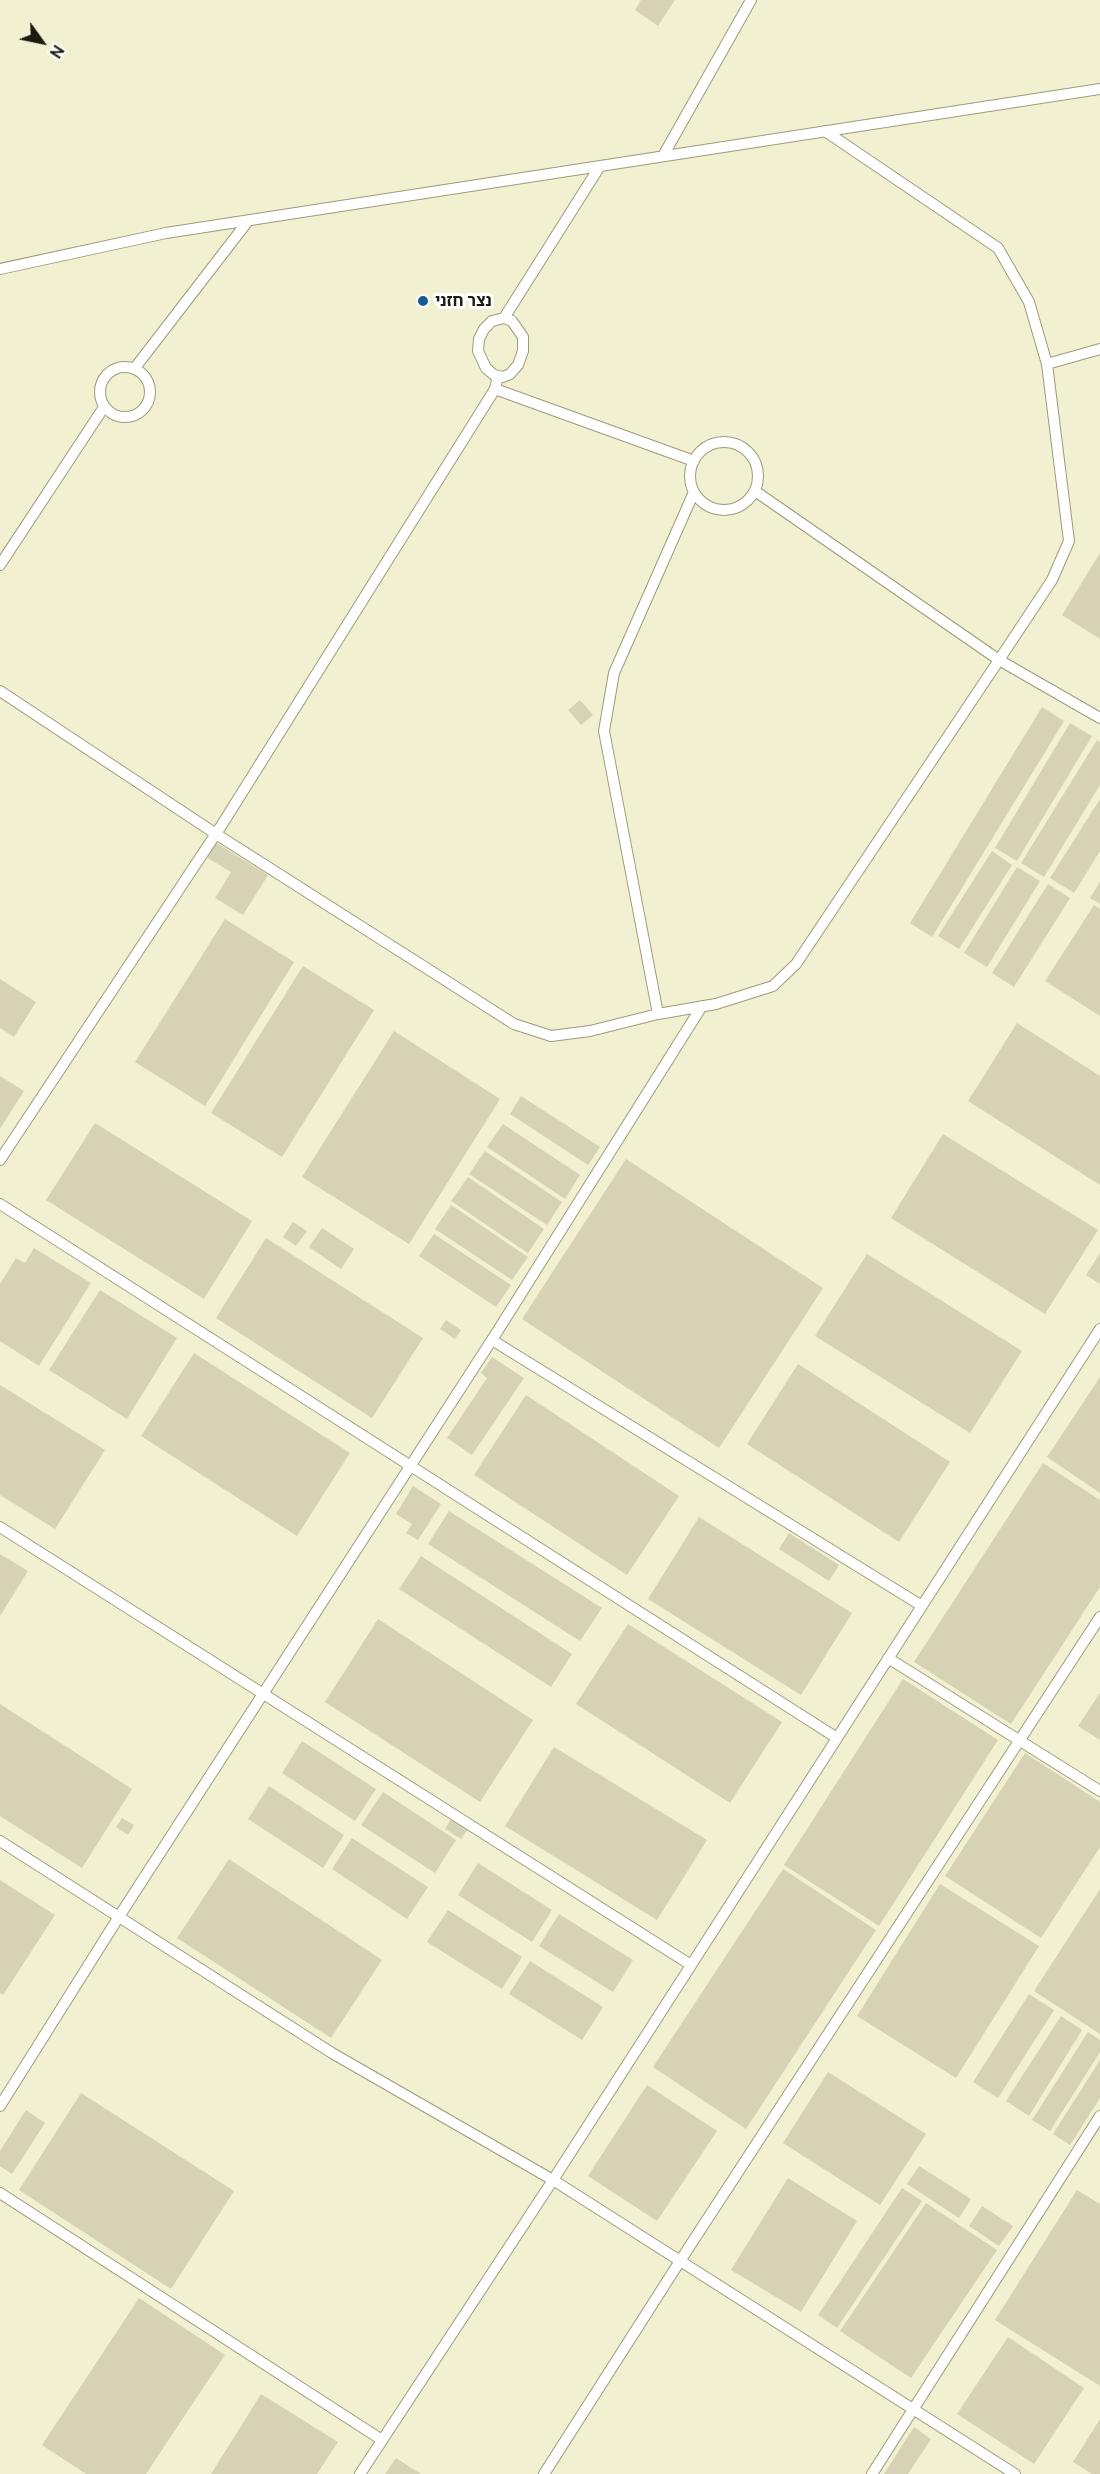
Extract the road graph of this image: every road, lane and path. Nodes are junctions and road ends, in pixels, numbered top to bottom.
1 (751, 0) edge
2 (1100, 89) edge
3 (825, 131) junction
4 (663, 156) junction
5 (600, 166) junction
6 (248, 221) junction
7 (0, 269) edge
8 (504, 318) junction
9 (1100, 350) edge
10 (1047, 364) junction
11 (134, 369) junction
12 (498, 376) junction
13 (495, 389) junction
14 (104, 407) junction
15 (694, 460) junction
16 (755, 491) junction
17 (694, 492) junction
18 (0, 565) edge
19 (999, 660) junction
20 (0, 691) edge
21 (1100, 718) edge
22 (216, 834) junction
23 (702, 1006) junction
24 (658, 1014) junction
25 (0, 1160) edge
26 (0, 1204) edge
27 (1100, 1329) edge
28 (492, 1340) junction
29 (410, 1466) junction
30 (0, 1527) edge
31 (922, 1606) junction
32 (1100, 1617) edge
33 (888, 1658) junction
34 (262, 1695) junction
35 (837, 1738) junction
36 (1020, 1740) junction
37 (1100, 1791) edge
38 (0, 1840) edge
39 (120, 1916) junction
40 (691, 1965) junction
41 (0, 2106) edge
42 (1100, 2116) edge
43 (553, 2180) junction
44 (0, 2193) edge
45 (680, 2261) junction
46 (914, 2410) junction
47 (382, 2440) junction
48 (360, 2474) edge
49 (544, 2474) edge
50 (872, 2474) edge
51 (1015, 2474) edge

1 - 4 lane
2 - 3 lane
3 - 4 lane
3 - 10 lane
4 - 5 lane
5 - 6 lane
5 - 8 lane
6 - 7 lane
6 - 11 lane
8 - 12 lane
8 - 12 lane
9 - 10 lane
10 - 19 lane
11 - 14 lane
11 - 14 lane
12 - 13 lane
13 - 15 lane
13 - 22 lane
14 - 18 lane
15 - 16 lane
15 - 17 lane
16 - 17 lane
16 - 19 lane
17 - 24 lane
19 - 21 lane
19 - 23 lane
20 - 22 lane
22 - 24 lane
22 - 25 lane
23 - 24 lane
23 - 28 lane
26 - 29 lane
27 - 31 lane
28 - 29 lane
28 - 31 lane
29 - 34 lane
29 - 35 lane
30 - 34 lane
31 - 33 lane
32 - 36 lane
33 - 35 lane
33 - 36 lane
34 - 39 lane
34 - 40 lane
35 - 40 lane
36 - 37 lane
36 - 45 lane
38 - 39 lane
39 - 41 lane
39 - 43 lane
40 - 43 lane
42 - 46 lane
43 - 45 lane
43 - 47 lane
44 - 47 lane
45 - 46 lane
45 - 49 lane
46 - 50 lane
46 - 51 lane
47 - 48 lane

